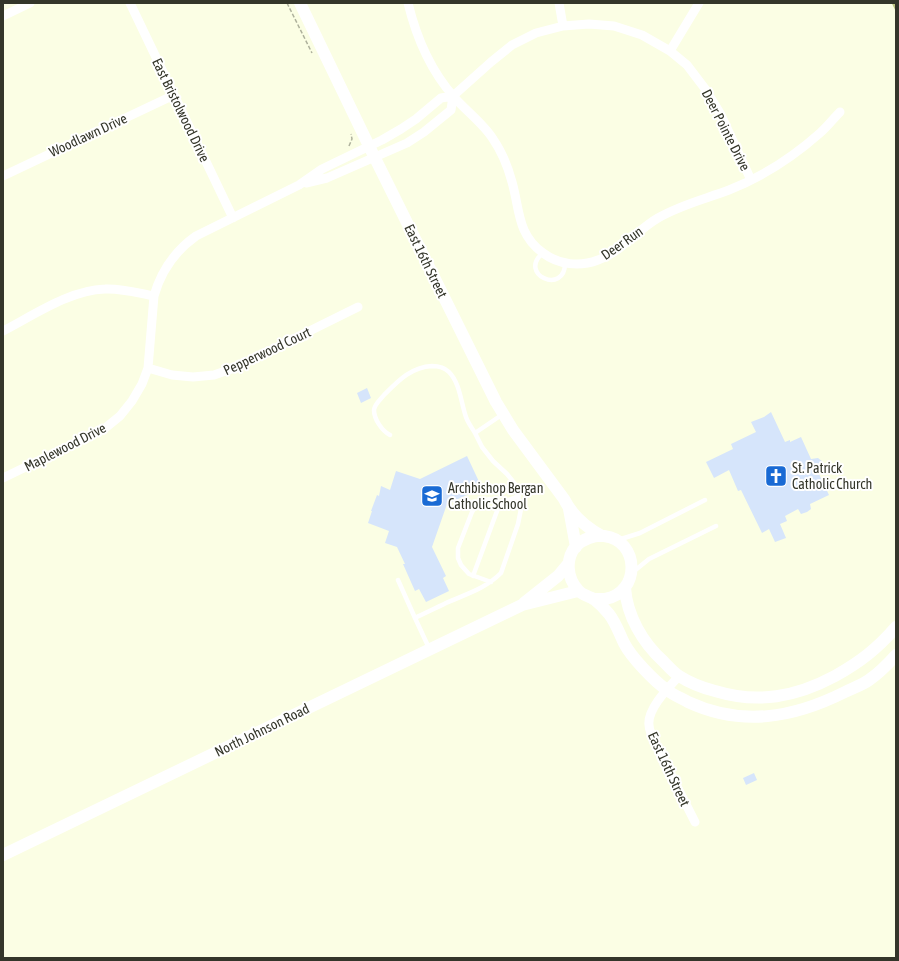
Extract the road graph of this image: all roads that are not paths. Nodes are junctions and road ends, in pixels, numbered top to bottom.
1 (30, 3) edge
2 (130, 3) edge
3 (300, 3) edge
4 (408, 3) edge
5 (558, 3) edge
6 (699, 3) edge
7 (3, 16) edge
8 (563, 26) junction
9 (670, 51) junction
10 (174, 95) junction
11 (453, 96) junction
12 (840, 112) dead end
13 (372, 151) junction
14 (3, 176) edge
15 (751, 180) junction
16 (233, 218) junction
17 (543, 252) junction
18 (565, 263) junction
19 (154, 296) junction
20 (358, 307) dead end
21 (3, 331) edge
22 (148, 368) junction
23 (503, 414) junction
24 (475, 433) junction
25 (390, 435) dead end
26 (3, 478) edge
27 (518, 496) junction
28 (705, 500) dead end
29 (500, 503) junction
30 (569, 509) junction
31 (716, 526) dead end
32 (602, 536) junction
33 (616, 540) junction
34 (576, 546) junction
35 (568, 564) junction
36 (631, 573) junction
37 (473, 576) junction
38 (398, 580) dead end
39 (491, 582) junction
40 (625, 588) junction
41 (578, 591) junction
42 (593, 599) junction
43 (522, 605) junction
44 (415, 618) junction
45 (896, 627) edge
46 (430, 649) junction
47 (896, 655) edge
48 (679, 676) junction
49 (667, 690) junction
50 (695, 822) dead end
51 (3, 855) edge

1 - 7 street
2 - 10 street, East Bristolwood Drive
3 - 13 main road, East 16th Street
4 - 11 street, Deer Run
5 - 8 street
6 - 9 street
8 - 9 street, Deer Pointe Drive
8 - 11 street, Deer Pointe Drive
9 - 15 street, Deer Pointe Drive
10 - 14 street, Woodlawn Drive
10 - 16 street, East Bristolwood Drive
11 - 13 street, Deer Pointe Drive
11 - 13 street, Deer Pointe Drive
11 - 17 street, Deer Run
12 - 15 street, Deer Run
13 - 16 street, Maplewood Drive
13 - 23 main road, East 16th Street
15 - 18 street, Deer Run
16 - 19 street, Maplewood Drive
17 - 18 street, Deer Run
17 - 18 lane
19 - 21 street
19 - 22 street, Maplewood Drive
20 - 22 street, Pepperwood Court
22 - 26 street, Maplewood Drive
23 - 24 lane
23 - 30 main road, East 16th Street
24 - 25 lane
24 - 27 lane
27 - 29 lane
27 - 39 lane
28 - 33 lane
29 - 37 lane
29 - 37 lane
30 - 32 main road, East 16th Street
30 - 34 main road, East 16th Street
31 - 36 lane
32 - 33 main road
32 - 34 main road
33 - 36 main road
34 - 35 main road
35 - 41 main road
35 - 43 main road, North Johnson Road
36 - 40 main road
37 - 39 lane
38 - 44 lane
39 - 44 lane
40 - 42 main road
40 - 48 main road
41 - 42 main road
41 - 43 main road, North Johnson Road
42 - 49 main road
43 - 46 main road, North Johnson Road
44 - 46 lane
45 - 48 main road
46 - 51 main road, North Johnson Road
47 - 49 main road
48 - 49 street, East 16th Street
49 - 50 street, East 16th Street

